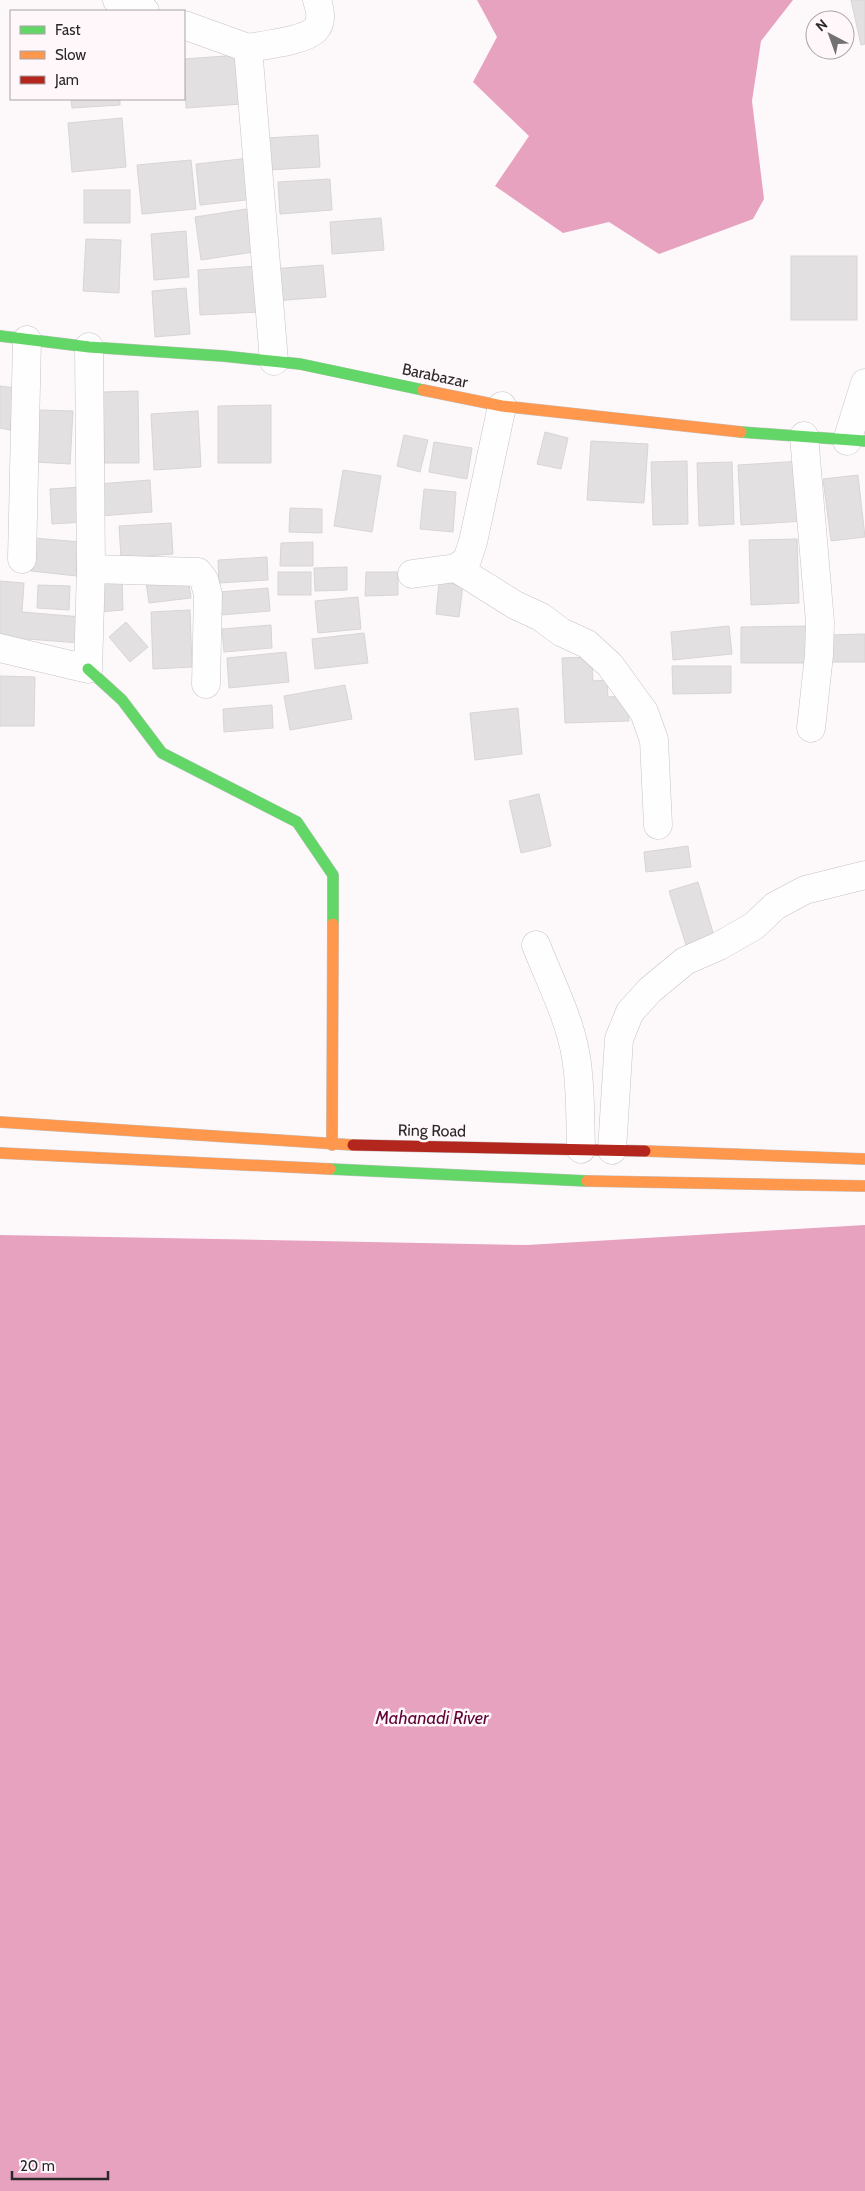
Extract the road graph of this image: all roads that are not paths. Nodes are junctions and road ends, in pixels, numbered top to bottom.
1 (117, 0) edge
2 (317, 0) edge
3 (142, 10) edge
4 (185, 25) edge
5 (248, 48) junction
6 (0, 336) edge
7 (27, 340) junction
8 (89, 347) junction
9 (274, 360) junction
10 (865, 383) edge
11 (502, 406) junction
12 (804, 436) junction
13 (856, 441) edge
14 (22, 559) dead end
15 (456, 568) junction
16 (91, 569) junction
17 (412, 574) dead end
18 (0, 648) edge
19 (88, 669) junction
20 (206, 684) dead end
21 (811, 728) dead end
22 (658, 826) dead end
23 (865, 875) edge
24 (536, 945) dead end
25 (0, 1122) edge
26 (332, 1145) junction
27 (581, 1149) junction
28 (612, 1150) junction
29 (0, 1153) edge
30 (865, 1159) edge
31 (865, 1186) edge

1 - 3 street
2 - 5 street
4 - 5 street
5 - 9 street
6 - 7 street, Barabazar
7 - 8 street, Barabazar
7 - 14 street
8 - 9 street, Barabazar
8 - 16 street
9 - 11 street, Barabazar
10 - 13 street
11 - 12 street, Barabazar
11 - 15 street
12 - 13 street, Barabazar
12 - 21 street
15 - 17 street
15 - 22 street
16 - 19 street
16 - 20 street
18 - 19 street
19 - 26 street
23 - 28 street
24 - 27 street
25 - 26 street, Ring Road
26 - 27 street, Ring Road
27 - 28 street, Ring Road
28 - 30 street, Ring Road
29 - 31 street

